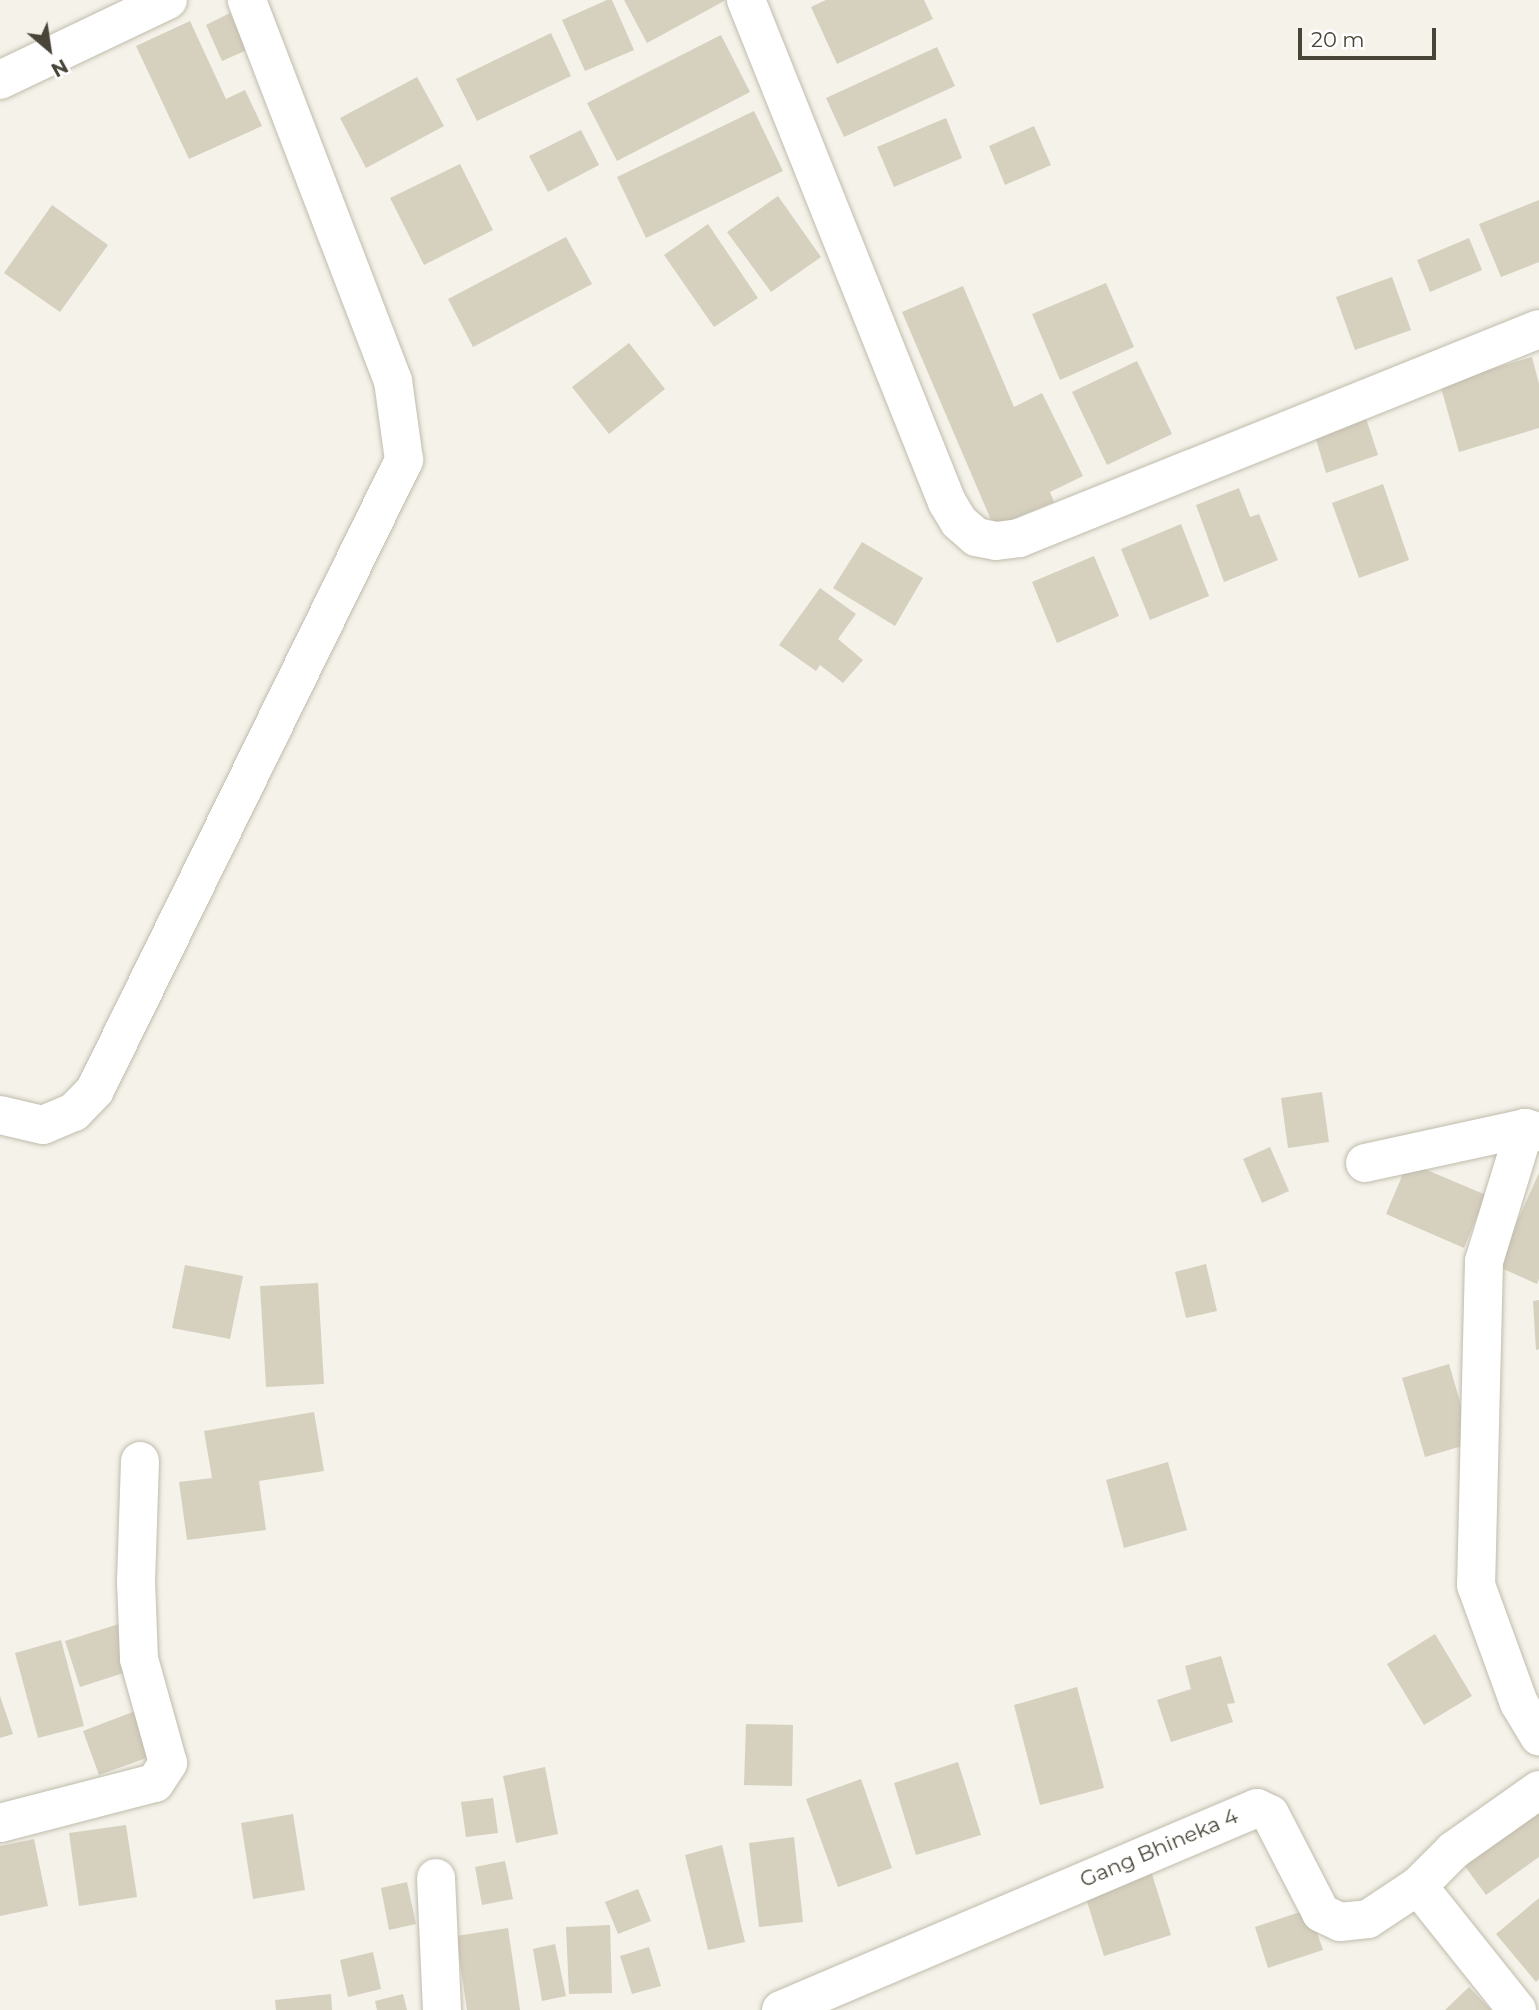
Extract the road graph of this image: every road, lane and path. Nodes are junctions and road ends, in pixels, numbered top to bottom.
1 (168, 0) edge
2 (247, 0) edge
3 (746, 0) edge
4 (0, 80) edge
5 (1539, 329) edge
6 (0, 1115) edge
7 (1532, 1130) edge
8 (1365, 1163) dead end
9 (140, 1461) dead end
10 (1539, 1736) edge
11 (1539, 1790) edge
12 (0, 1823) edge
13 (436, 1878) dead end
14 (1418, 1886) junction
15 (442, 2010) edge
16 (781, 2010) edge
17 (1517, 2010) edge

1 - 4 street
2 - 6 street
3 - 5 street
7 - 8 street
7 - 10 street
9 - 12 street
11 - 14 street, Gang Bhineka 4
13 - 15 street
14 - 16 street, Gang Bhineka 4
14 - 17 street

